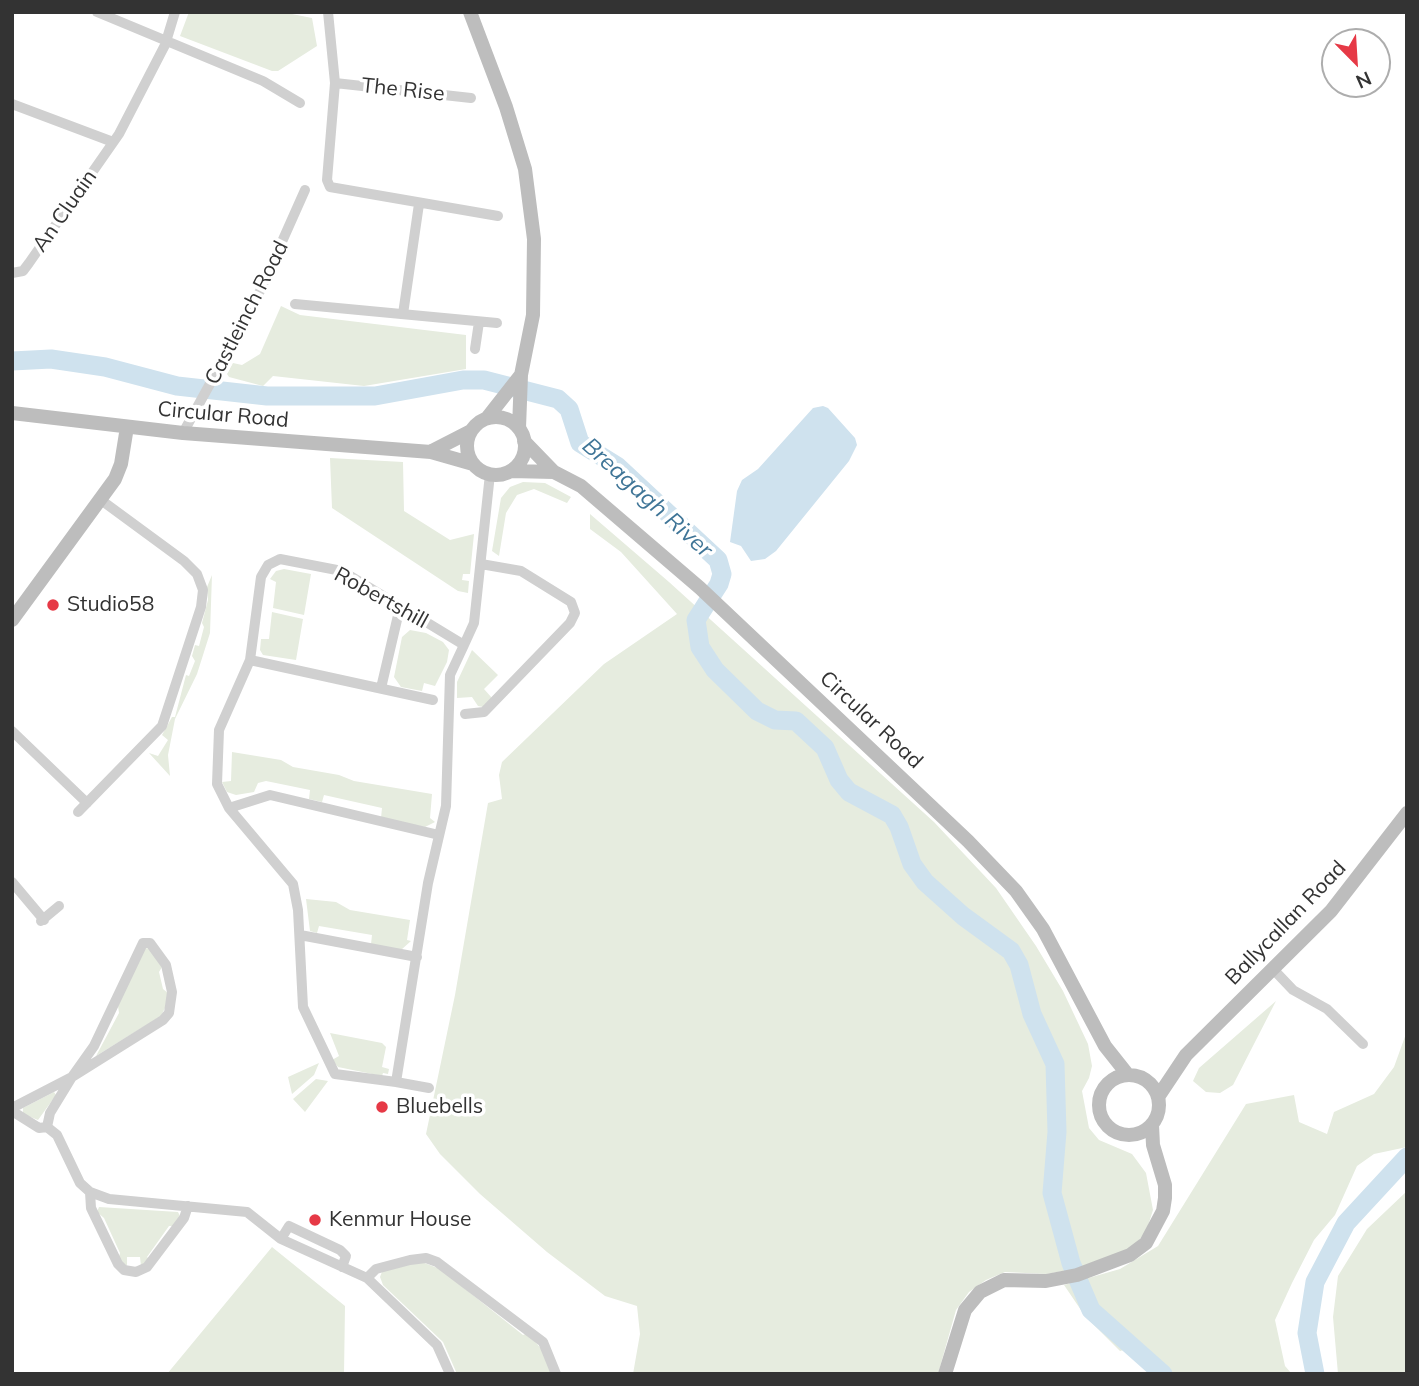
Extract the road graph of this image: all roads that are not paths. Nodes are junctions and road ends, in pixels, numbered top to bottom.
1 (97, 12) edge
2 (175, 12) edge
3 (328, 12) edge
4 (470, 12) edge
5 (166, 40) junction
6 (335, 83) junction
7 (471, 98) dead end
8 (300, 103) dead end
9 (12, 104) edge
10 (113, 142) junction
11 (305, 191) dead end
12 (419, 204) junction
13 (498, 216) dead end
14 (12, 273) edge
15 (295, 304) dead end
16 (403, 314) junction
17 (479, 322) junction
18 (497, 323) dead end
19 (475, 349) dead end
20 (520, 378) junction
21 (12, 413) edge
22 (487, 418) junction
23 (127, 427) junction
24 (471, 431) junction
25 (183, 433) junction
26 (522, 435) junction
27 (431, 452) junction
28 (473, 464) junction
29 (511, 471) junction
30 (554, 472) junction
31 (490, 474) junction
32 (101, 500) junction
33 (481, 564) junction
34 (400, 607) junction
35 (13, 618) edge
36 (464, 645) junction
37 (250, 660) junction
38 (381, 688) junction
39 (433, 699) dead end
40 (465, 714) dead end
41 (12, 731) edge
42 (86, 803) junction
43 (229, 808) junction
44 (79, 812) dead end
45 (1407, 813) edge
46 (439, 835) junction
47 (12, 882) edge
48 (59, 906) dead end
49 (300, 935) junction
50 (417, 957) junction
51 (1273, 970) junction
52 (1363, 1044) dead end
53 (1105, 1046) junction
54 (1186, 1055) junction
55 (1128, 1075) junction
56 (72, 1077) junction
57 (1147, 1081) junction
58 (396, 1082) junction
59 (429, 1088) dead end
60 (1103, 1090) junction
61 (1158, 1097) junction
62 (12, 1110) edge
63 (1152, 1125) junction
64 (47, 1127) junction
65 (1125, 1136) junction
66 (1165, 1185) junction
67 (90, 1192) junction
68 (188, 1206) junction
69 (281, 1239) junction
70 (342, 1267) junction
71 (367, 1278) junction
72 (450, 1374) edge
73 (556, 1374) edge
74 (945, 1374) edge

1 - 5 street
2 - 5 street, An Cluain
3 - 6 street
4 - 20 main road
5 - 8 street
5 - 10 street, An Cluain
6 - 7 street, The Rise
6 - 12 street
9 - 10 street
10 - 14 street, An Cluain
11 - 25 street, Castleinch Road
12 - 13 street
12 - 16 street
15 - 16 street
16 - 17 street
17 - 18 street
17 - 19 street
20 - 22 main road
20 - 26 main road
21 - 23 main road, Circular Road
22 - 24 main road
22 - 26 main road
23 - 25 main road, Circular Road
23 - 32 main road
24 - 27 main road, Circular Road
24 - 28 main road
25 - 27 main road, Circular Road
26 - 29 main road
26 - 30 main road, Circular Road
27 - 28 main road, Circular Road
28 - 31 main road
29 - 30 main road, Circular Road
29 - 31 main road
30 - 53 main road, Circular Road
31 - 33 street
32 - 35 main road
32 - 42 street
33 - 36 street
33 - 40 street
34 - 36 street, Robertshill
34 - 37 street, Robertshill
34 - 38 street
36 - 46 street
37 - 38 street
37 - 43 street, Robertshill
38 - 39 street
41 - 42 street
42 - 44 street
43 - 46 street
43 - 49 street, Robertshill
45 - 51 main road, Ballycallan Road
46 - 50 street
47 - 48 street
49 - 50 street
49 - 58 street, Robertshill
50 - 58 street
51 - 52 street
51 - 54 main road, Ballycallan Road
53 - 55 main road, Circular Road
53 - 60 main road, Circular Road
54 - 57 main road, Ballycallan Road
54 - 61 main road, Ballycallan Road
55 - 57 main road
55 - 60 main road
56 - 56 street
56 - 62 street
56 - 64 street
57 - 61 main road
58 - 59 street, Robertshill
60 - 65 main road, Circular Road
61 - 63 main road
62 - 64 street
63 - 65 main road
63 - 66 main road
64 - 67 street
65 - 66 main road, Circular Road
66 - 74 main road
67 - 68 street
67 - 68 street
68 - 69 street
69 - 70 street
69 - 70 street
70 - 71 street
71 - 72 street
71 - 73 street

